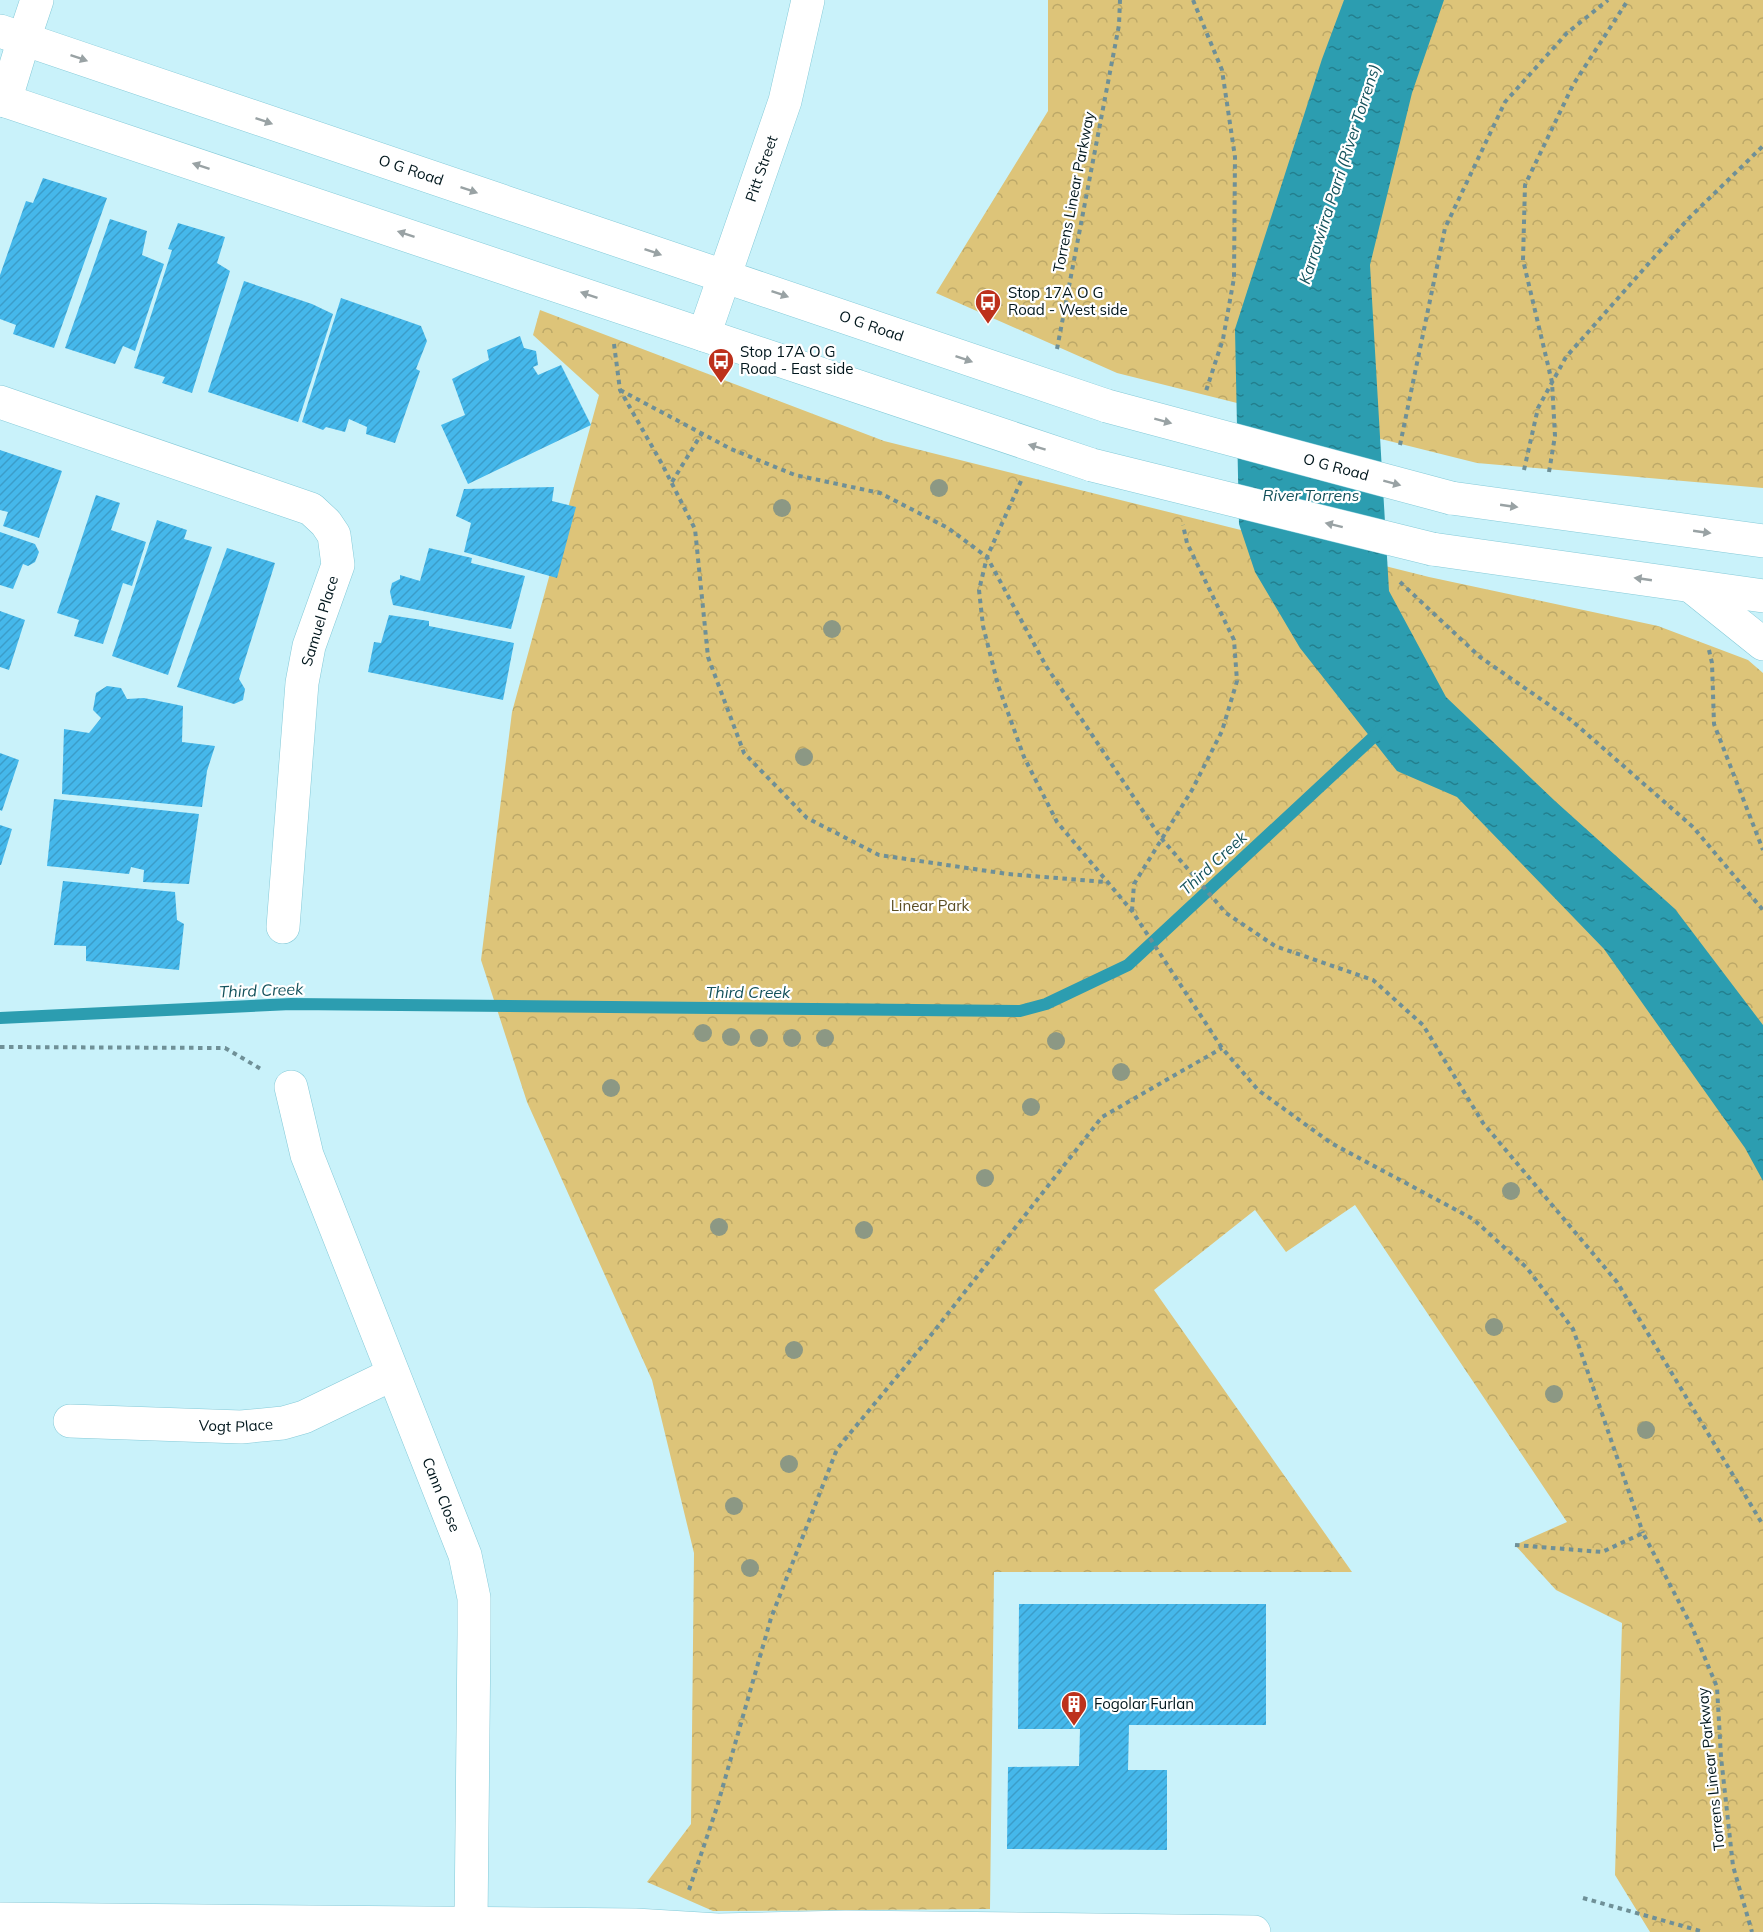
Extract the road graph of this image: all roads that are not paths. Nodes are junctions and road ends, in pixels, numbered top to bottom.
1 (37, 0) edge
2 (808, 0) edge
3 (12, 35) edge
4 (2, 106) edge
5 (724, 276) junction
6 (704, 335) junction
7 (0, 402) edge
8 (1763, 540) edge
9 (1690, 586) junction
10 (1763, 596) edge
11 (1763, 644) edge
12 (284, 927) dead end
13 (291, 1087) road end
14 (393, 1374) junction
15 (70, 1421) dead end
16 (0, 1919) edge
17 (471, 1924) junction
18 (741, 1930) edge
19 (1254, 1932) edge

1 - 3 main road
2 - 5 main road, Pitt Street
3 - 4 main road
3 -> 5 main road, O G Road
6 -> 4 main road
5 - 6 main road, Pitt Street
5 -> 8 main road, O G Road, bridge
9 -> 6 main road, bridge
7 - 12 main road, Samuel Place
9 - 10 main road
9 - 11 main road
13 - 14 main road, Cann Close
14 - 15 main road, Vogt Place
14 - 17 main road, Cann Close
16 - 17 main road
17 - 18 main road
18 - 19 main road

